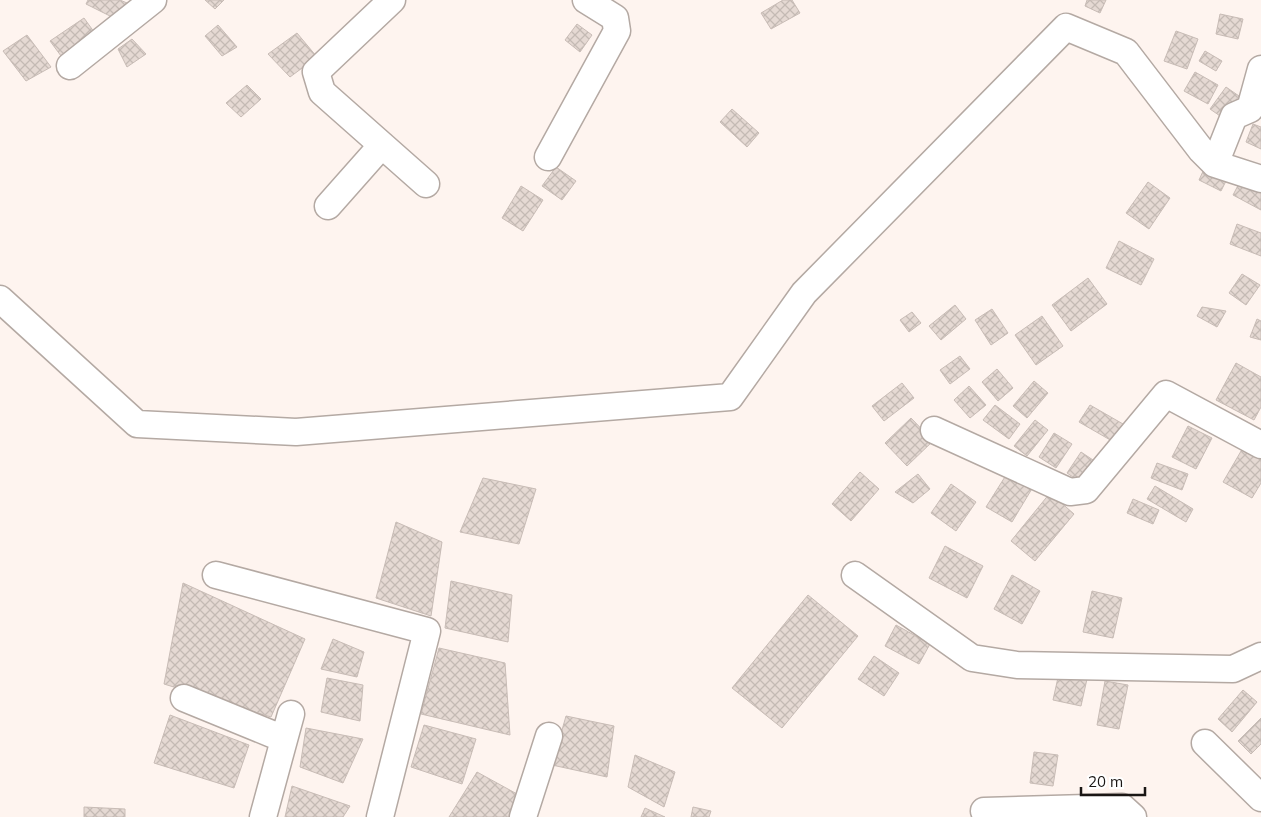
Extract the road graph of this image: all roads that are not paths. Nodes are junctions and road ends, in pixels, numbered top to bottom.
1 (153, 0) edge
2 (392, 0) edge
3 (586, 0) edge
4 (70, 66) dead end
5 (1261, 69) edge
6 (382, 145) junction
7 (548, 157) dead end
8 (1215, 164) junction
9 (1261, 179) edge
10 (426, 184) dead end
11 (328, 206) dead end
12 (0, 299) edge
13 (934, 430) dead end
14 (1261, 445) edge
15 (855, 575) dead end
16 (216, 576) dead end
17 (1261, 656) edge
18 (184, 698) dead end
19 (291, 714) dead end
20 (548, 736) dead end
21 (284, 739) junction
22 (1205, 743) dead end
23 (1261, 798) edge
24 (984, 811) dead end
25 (263, 817) edge
26 (380, 817) edge
27 (523, 817) edge
28 (1133, 817) edge

1 - 4 street
2 - 6 street
3 - 7 street
5 - 8 street
6 - 10 street
6 - 11 street
8 - 9 street
8 - 12 street
13 - 14 street
15 - 17 street
16 - 26 street
18 - 21 street
19 - 21 street
20 - 27 street
21 - 25 street
22 - 23 street
24 - 28 street

